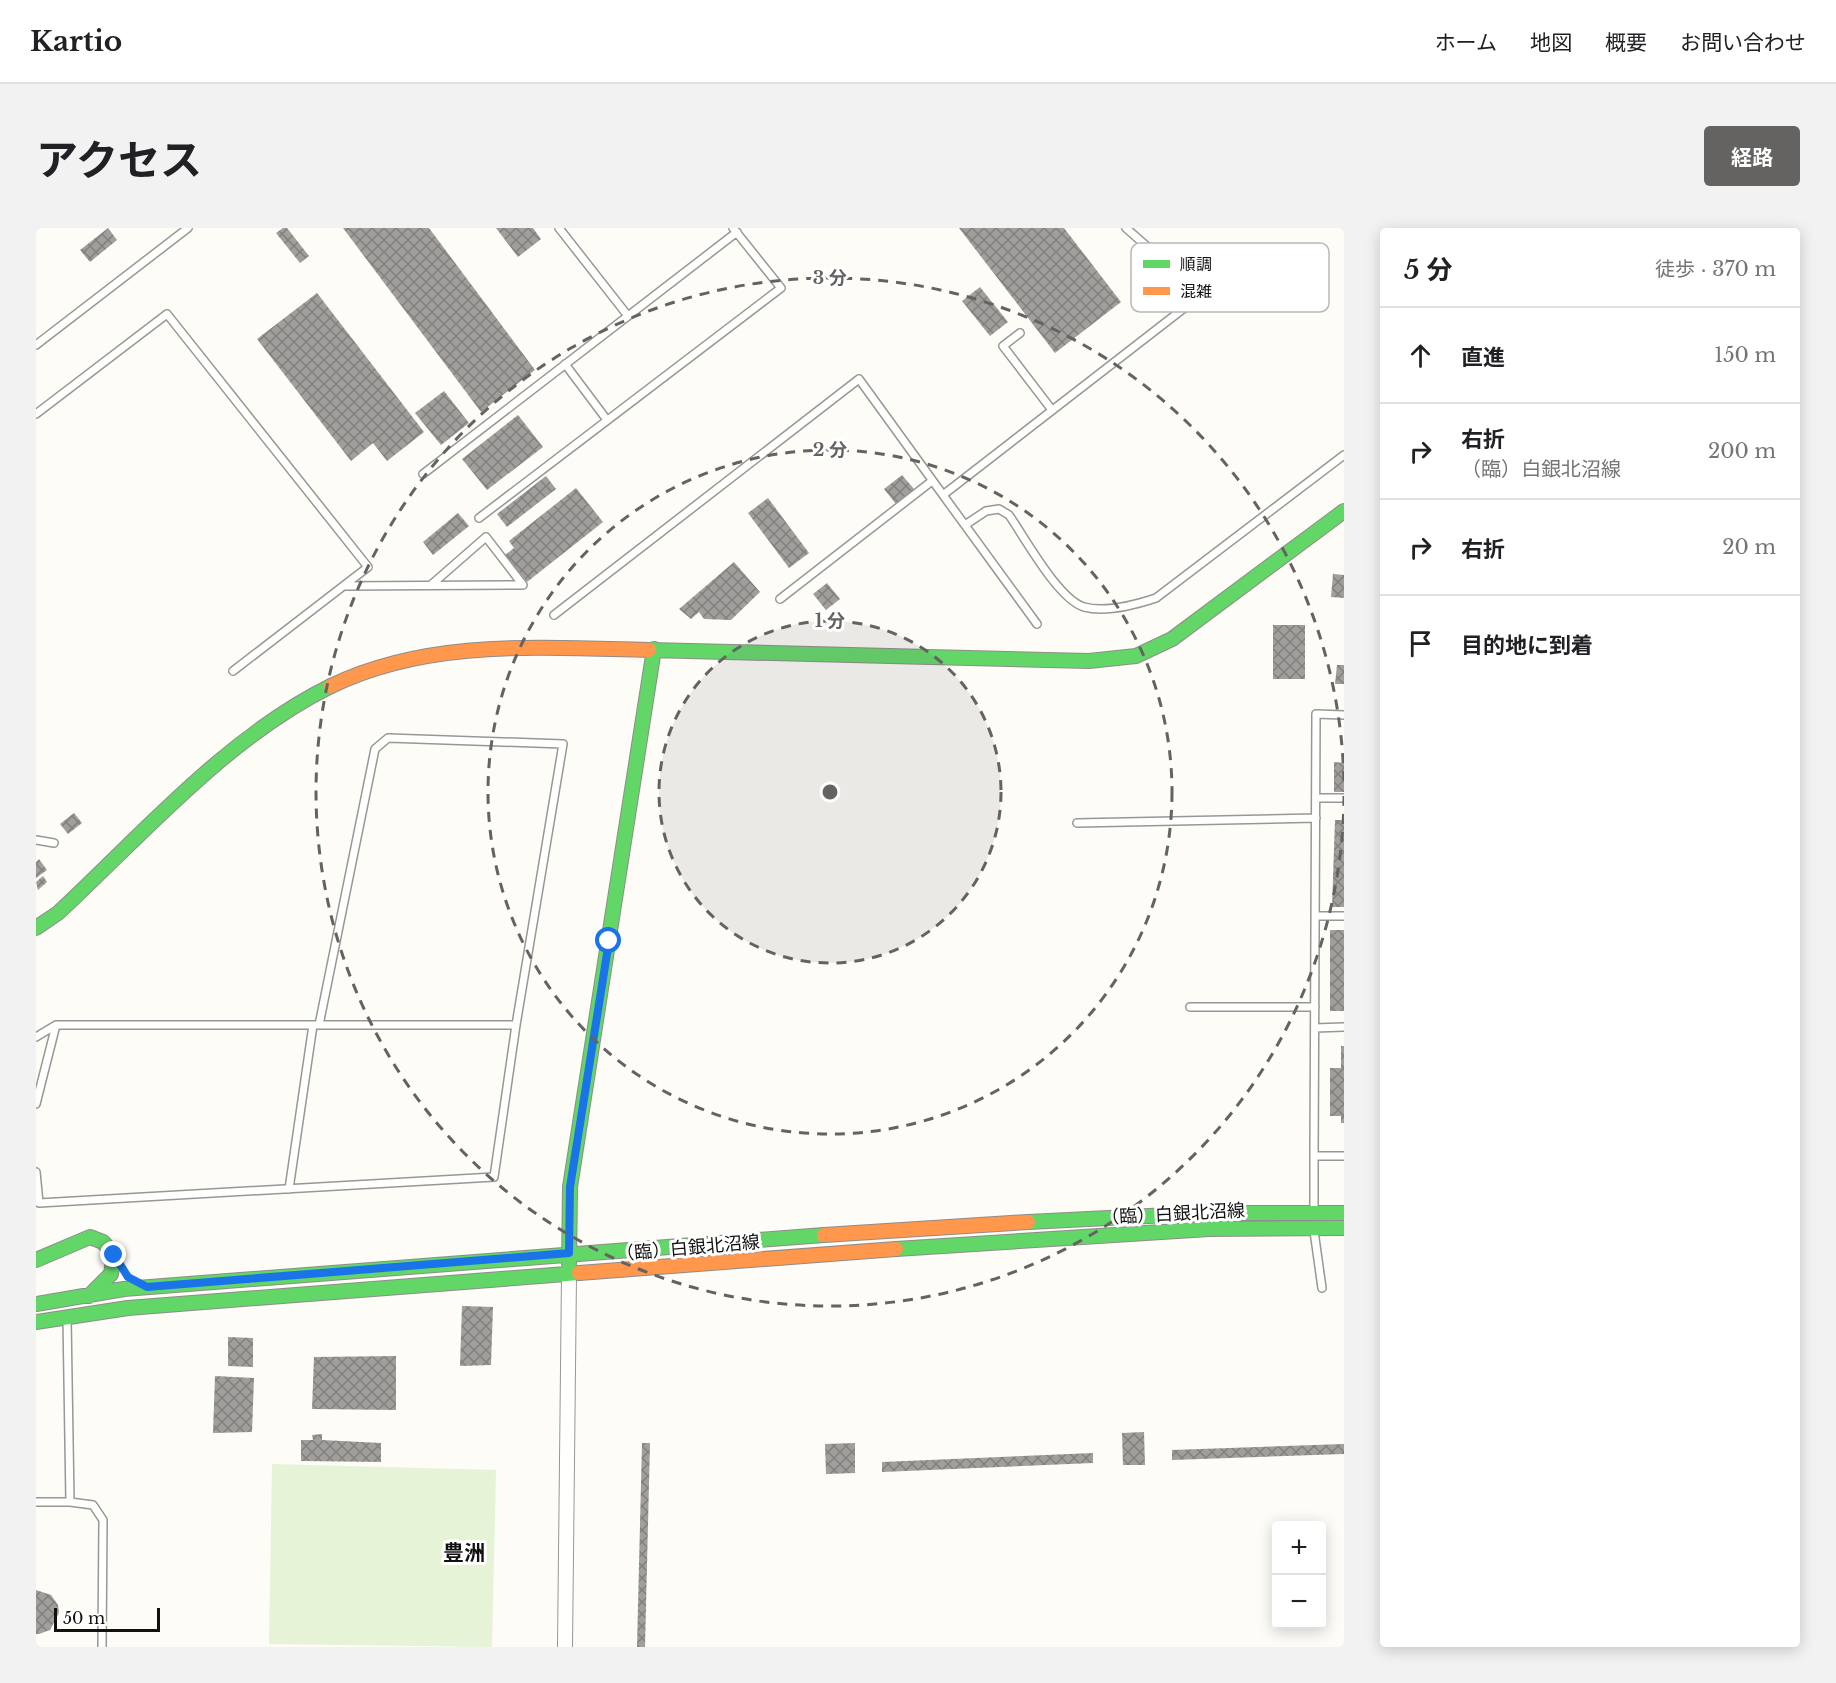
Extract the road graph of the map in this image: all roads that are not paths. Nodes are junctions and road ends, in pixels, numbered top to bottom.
1 (188, 228) edge
2 (560, 228) edge
3 (1126, 228) edge
4 (735, 230) edge
5 (1143, 243) edge
6 (1178, 312) edge
7 (628, 316) junction
8 (1020, 333) dead end
9 (36, 345) edge
10 (565, 364) junction
11 (1052, 410) junction
12 (36, 414) edge
13 (607, 420) junction
14 (1344, 455) edge
15 (423, 474) dead end
16 (932, 480) junction
17 (943, 495) junction
18 (1344, 511) edge
19 (479, 518) dead end
20 (965, 525) junction
21 (344, 585) junction
22 (431, 585) junction
23 (780, 598) dead end
24 (554, 615) dead end
25 (1037, 624) dead end
26 (654, 650) junction
27 (232, 671) dead end
28 (1344, 715) edge
29 (1316, 798) junction
30 (1344, 798) edge
31 (1316, 818) junction
32 (1077, 823) dead end
33 (36, 840) edge
34 (54, 843) dead end
35 (1315, 916) junction
36 (1344, 916) edge
37 (36, 928) edge
38 (1190, 1007) dead end
39 (1315, 1007) junction
40 (56, 1025) junction
41 (316, 1025) junction
42 (516, 1025) junction
43 (1344, 1027) edge
44 (1315, 1028) junction
45 (36, 1037) edge
46 (36, 1104) edge
47 (1314, 1156) junction
48 (1344, 1156) edge
49 (36, 1172) edge
50 (289, 1188) junction
51 (1314, 1213) junction
52 (1344, 1213) edge
53 (1314, 1228) junction
54 (1344, 1228) edge
55 (569, 1253) junction
56 (114, 1255) junction
57 (36, 1260) edge
58 (568, 1275) junction
59 (147, 1287) junction
60 (1322, 1288) dead end
61 (89, 1296) junction
62 (36, 1304) edge
63 (67, 1315) junction
64 (36, 1322) edge
65 (36, 1502) edge
66 (70, 1502) junction
67 (102, 1647) edge
68 (565, 1647) edge

1 - 9 lane
2 - 7 lane
3 - 5 lane
4 - 7 lane
4 - 13 lane
6 - 11 lane
7 - 10 lane
8 - 11 lane
10 - 13 lane
10 - 15 lane
11 - 17 lane
12 - 21 lane
13 - 19 lane
14 - 20 lane
16 - 17 lane
16 - 23 lane
16 - 24 lane
17 - 20 lane
18 - 26 street
20 - 25 lane
21 - 22 lane
21 - 27 lane
22 - 22 lane
26 - 37 street
26 - 55 street
28 - 29 lane
29 - 30 lane
29 - 31 lane
31 - 32 lane
31 - 35 lane
33 - 34 lane
35 - 36 lane
35 - 39 lane
38 - 39 lane
39 - 44 lane
40 - 41 lane
40 - 45 lane
40 - 46 lane
41 - 42 lane
41 - 42 lane
41 - 50 lane
42 - 50 lane
43 - 44 lane
44 - 47 lane
47 - 48 lane
47 - 51 lane
49 - 50 lane
51 - 52 street, （臨）白銀北沼線
51 - 53 lane
51 - 55 street, （臨）白銀北沼線
53 - 54 street, （臨）白銀北沼線
53 - 58 street, （臨）白銀北沼線
53 - 60 lane
55 - 58 street
55 - 59 street, （臨）白銀北沼線
56 - 57 street
56 - 59 street
56 - 61 street
58 - 63 street, （臨）白銀北沼線
58 - 68 street
59 - 61 street, （臨）白銀北沼線
61 - 62 street, （臨）白銀北沼線
63 - 64 street, （臨）白銀北沼線
63 - 66 lane
65 - 66 lane
66 - 67 lane

